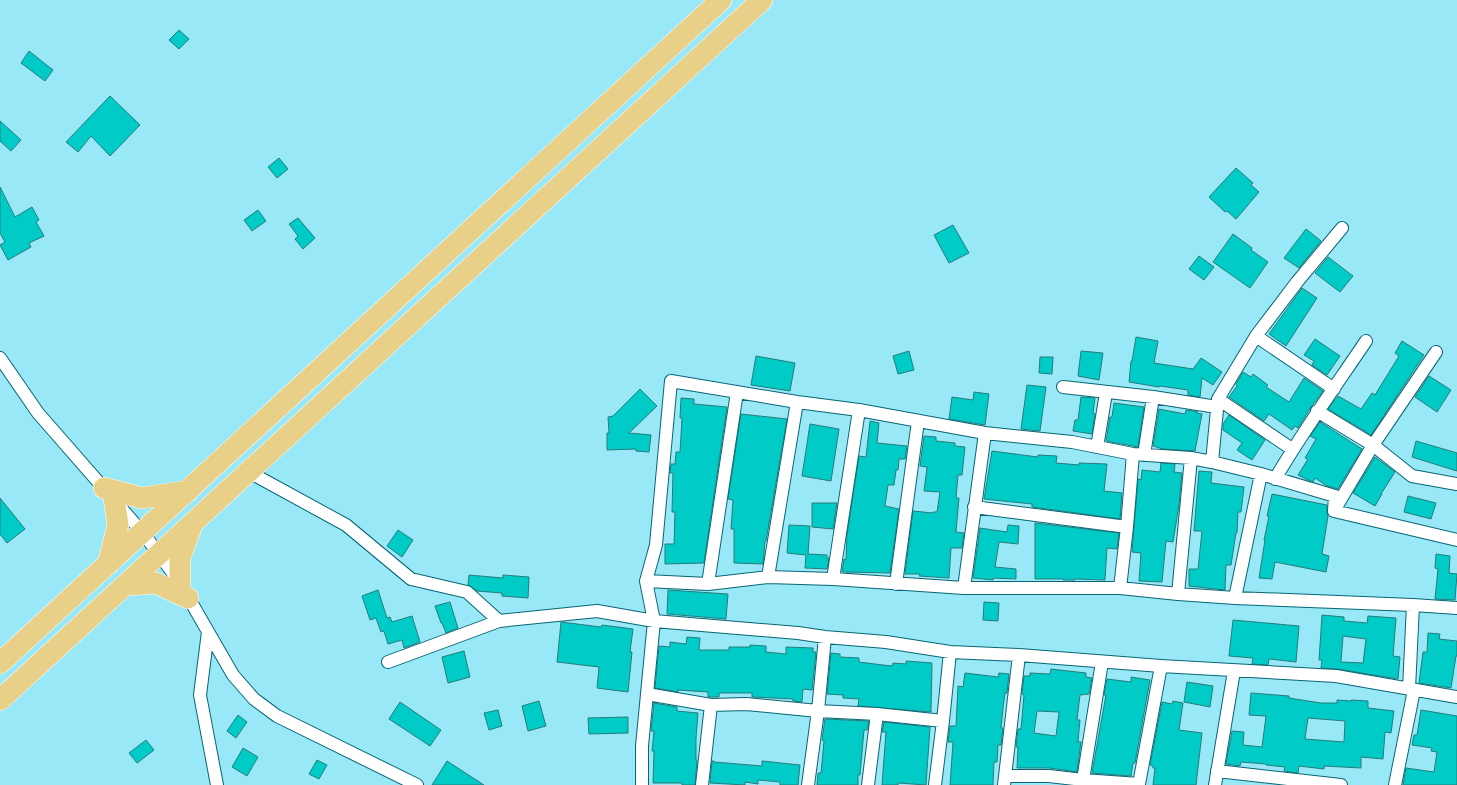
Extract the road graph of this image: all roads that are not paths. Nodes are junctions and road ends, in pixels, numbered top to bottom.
1 (722, 0) edge
2 (762, 0) edge
3 (1342, 228) dead end
4 (1256, 336) junction
5 (1366, 341) dead end
6 (1436, 352) dead end
7 (0, 358) edge
8 (1063, 387) dead end
9 (1334, 389) junction
10 (737, 392) junction
11 (1106, 393) junction
12 (1153, 397) junction
13 (797, 402) junction
14 (1218, 403) junction
15 (859, 410) junction
16 (1317, 411) junction
17 (918, 421) junction
18 (985, 433) junction
19 (1374, 445) junction
20 (1096, 447) junction
21 (1292, 449) junction
22 (1138, 454) junction
23 (1191, 458) junction
24 (1212, 462) junction
25 (249, 472) junction
26 (1261, 474) junction
27 (1275, 479) junction
28 (1457, 484) edge
29 (188, 490) junction
30 (109, 493) junction
31 (974, 506) junction
32 (1334, 511) junction
33 (193, 522) junction
34 (1127, 527) junction
35 (142, 532) junction
36 (1457, 540) edge
37 (159, 554) junction
38 (108, 564) junction
39 (768, 577) junction
40 (833, 579) junction
41 (646, 581) junction
42 (126, 584) junction
43 (708, 584) junction
44 (896, 584) junction
45 (964, 588) junction
46 (1120, 588) junction
47 (184, 590) junction
48 (1178, 594) junction
49 (1235, 598) junction
50 (1413, 605) junction
51 (1457, 608) edge
52 (499, 621) junction
53 (654, 621) junction
54 (208, 632) junction
55 (825, 637) junction
56 (950, 652) junction
57 (1019, 655) junction
58 (388, 662) dead end
59 (1102, 662) junction
60 (0, 663) edge
61 (1161, 666) junction
62 (1234, 671) junction
63 (1411, 689) junction
64 (647, 694) junction
65 (1457, 697) edge
66 (0, 700) edge
67 (711, 705) junction
68 (818, 711) junction
69 (876, 714) junction
70 (943, 721) junction
71 (1217, 771) junction
72 (1005, 780) edge
73 (1083, 780) junction
74 (399, 781) edge
75 (217, 785) edge
76 (417, 785) edge
77 (642, 785) edge
78 (702, 785) edge
79 (808, 785) edge
80 (868, 785) edge
81 (935, 785) edge
82 (1215, 785) edge
83 (1341, 785) edge
84 (1395, 785) edge

1 - 29 highway
2 - 25 highway
3 - 4 street
4 - 9 street
4 - 14 street
5 - 9 street
6 - 19 street
7 - 30 street
8 - 11 street
9 - 16 street
10 - 13 street
10 - 41 street
10 - 43 street
11 - 12 street
11 - 20 street
12 - 14 street
12 - 22 street
13 - 15 street
13 - 39 street
14 - 21 street
14 - 24 street
15 - 17 street
15 - 40 street
16 - 19 street
16 - 21 street
17 - 18 street
17 - 44 street
18 - 20 street
18 - 31 street
19 - 28 street
19 - 32 street
20 - 22 street
21 - 27 street
22 - 23 street
22 - 34 street
23 - 24 street
23 - 48 street
24 - 26 street
25 - 33 highway
25 - 52 street
26 - 27 street
26 - 49 street
27 - 32 street
29 - 30 highway
29 - 35 highway
30 - 35 street
30 - 38 highway
31 - 34 street
31 - 45 street
32 - 36 street
33 - 37 highway
33 - 47 highway
34 - 46 street
35 - 37 street
35 - 38 highway
37 - 42 highway
37 - 47 street
38 - 60 highway
39 - 40 street
39 - 43 street
40 - 44 street
41 - 43 street
41 - 53 street
42 - 47 highway
42 - 66 highway
44 - 45 street
45 - 46 street
46 - 48 street
47 - 54 street
48 - 49 street
49 - 50 street
50 - 51 street
50 - 63 street
52 - 53 street
52 - 58 street
53 - 55 street
53 - 64 street
54 - 74 street
54 - 75 street
55 - 56 street
55 - 68 street
56 - 57 street
56 - 70 street
57 - 59 street
57 - 72 street
59 - 61 street
59 - 73 street
61 - 62 street
61 - 73 street
62 - 63 street
62 - 71 street
63 - 65 street
63 - 84 street
64 - 67 street
64 - 77 street
67 - 68 street
67 - 78 street
68 - 69 street
68 - 79 street
69 - 70 street
69 - 80 street
70 - 81 street
71 - 82 street
71 - 83 street
72 - 73 street
74 - 76 street

